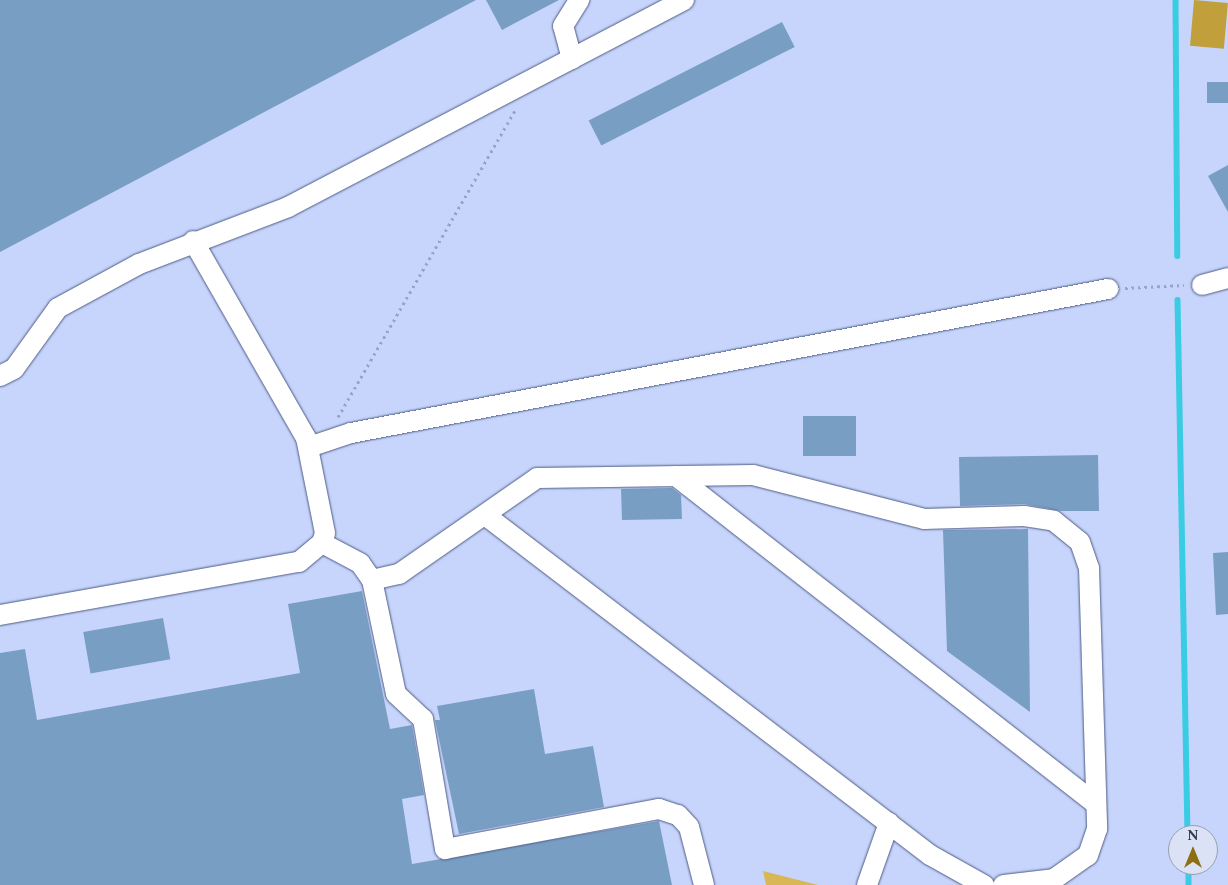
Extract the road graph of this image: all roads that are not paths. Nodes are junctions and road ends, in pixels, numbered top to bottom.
1 (579, 0) edge
2 (684, 0) edge
3 (572, 59) junction
4 (193, 241) junction
5 (1228, 278) edge
6 (1202, 285) road end
7 (1108, 290) road end
8 (0, 376) edge
9 (309, 448) junction
10 (676, 476) junction
11 (485, 515) junction
12 (322, 543) junction
13 (372, 580) junction
14 (0, 615) edge
15 (1096, 804) junction
16 (889, 823) junction
17 (704, 885) edge
18 (867, 885) edge
19 (984, 885) edge
20 (1003, 885) edge

1 - 3 street
2 - 3 street
3 - 4 street
4 - 8 street
4 - 9 street
5 - 6 street
7 - 9 street
9 - 12 street
10 - 11 street
10 - 15 street
10 - 15 street
11 - 13 street
11 - 16 street
12 - 13 street
12 - 14 street
13 - 17 street
15 - 20 street
16 - 18 street
16 - 19 street

